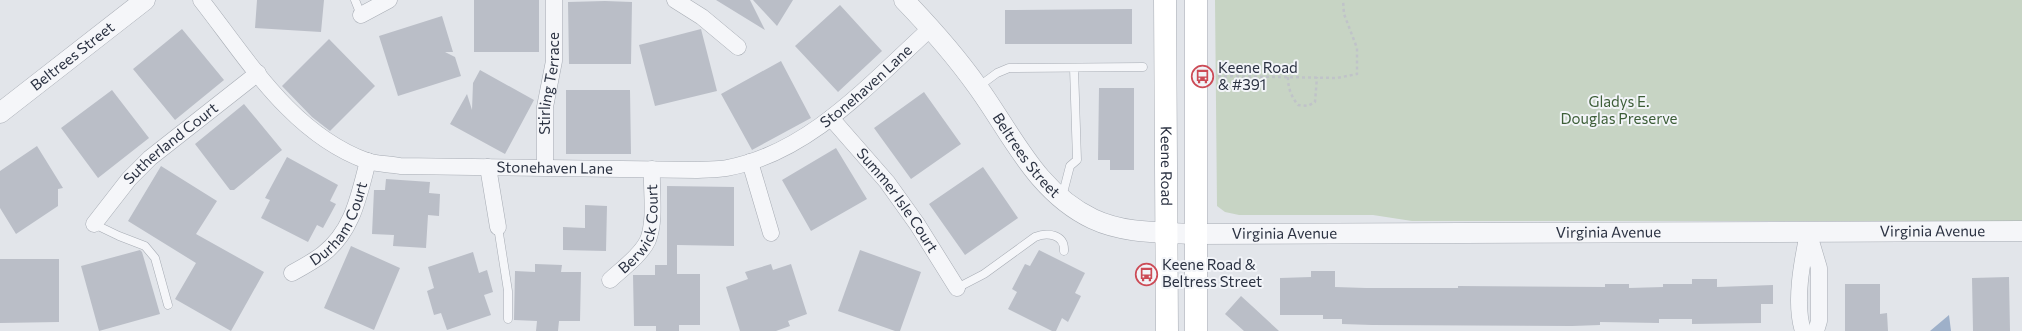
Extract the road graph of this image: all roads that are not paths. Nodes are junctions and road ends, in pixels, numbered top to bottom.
1 (145, 0) edge
2 (201, 0) edge
3 (355, 0) edge
4 (390, 0) edge
5 (554, 0) edge
6 (675, 0) edge
7 (904, 0) edge
8 (1165, 0) edge
9 (1178, 0) edge
10 (1196, 0) edge
11 (361, 15) joint
12 (930, 28) junction
13 (738, 47) dead end
14 (1143, 67) dead end
15 (1074, 68) junction
16 (258, 73) junction
17 (978, 87) junction
18 (0, 113) edge
19 (831, 118) junction
20 (368, 162) junction
21 (750, 162) junction
22 (488, 167) junction
23 (545, 167) junction
24 (652, 169) junction
25 (1062, 198) junction
26 (94, 224) joint
27 (498, 227) joint
28 (2022, 231) edge
29 (1167, 232) junction
30 (1808, 232) junction
31 (771, 233) dead end
32 (1195, 234) junction
33 (1064, 251) dead end
34 (292, 273) dead end
35 (610, 280) dead end
36 (957, 288) joint
37 (168, 305) dead end
38 (508, 319) dead end
39 (1167, 331) edge
40 (1183, 331) edge
41 (1196, 331) edge
42 (1803, 331) edge
43 (1816, 331) edge

1 - 18 street, Beltrees Street
2 - 16 street, Stonehaven Lane
3 - 11 lane
4 - 11 street
5 - 23 street, Stirling Terrace
6 - 13 street
7 - 12 street, Beltrees Street
8 - 29 main road, Keene Road
9 - 32 main road
10 - 32 main road, Keene Road
12 - 17 street, Beltrees Street
12 - 19 street, Stonehaven Lane
14 - 15 lane
15 - 17 lane
15 - 25 lane
16 - 20 street, Stonehaven Lane
16 - 26 street, Sutherland Court
17 - 25 street, Beltrees Street
19 - 21 street, Stonehaven Lane
19 - 36 street, Summer Isle Court
20 - 22 street, Stonehaven Lane
20 - 34 street, Durham Court
21 - 24 street, Stonehaven Lane
21 - 31 street
22 - 23 street, Stonehaven Lane
22 - 27 street
23 - 24 street, Stonehaven Lane
24 - 35 street, Berwick Court
25 - 29 street, Beltrees Street
26 - 37 lane
27 - 38 lane
28 - 30 street, Virginia Avenue
29 - 32 street, Beltrees Street
29 - 39 main road, Keene Road
29 - 40 main road
30 - 32 street, Virginia Avenue
30 - 42 street
30 - 43 street
32 - 41 main road, Keene Road
33 - 36 lane

